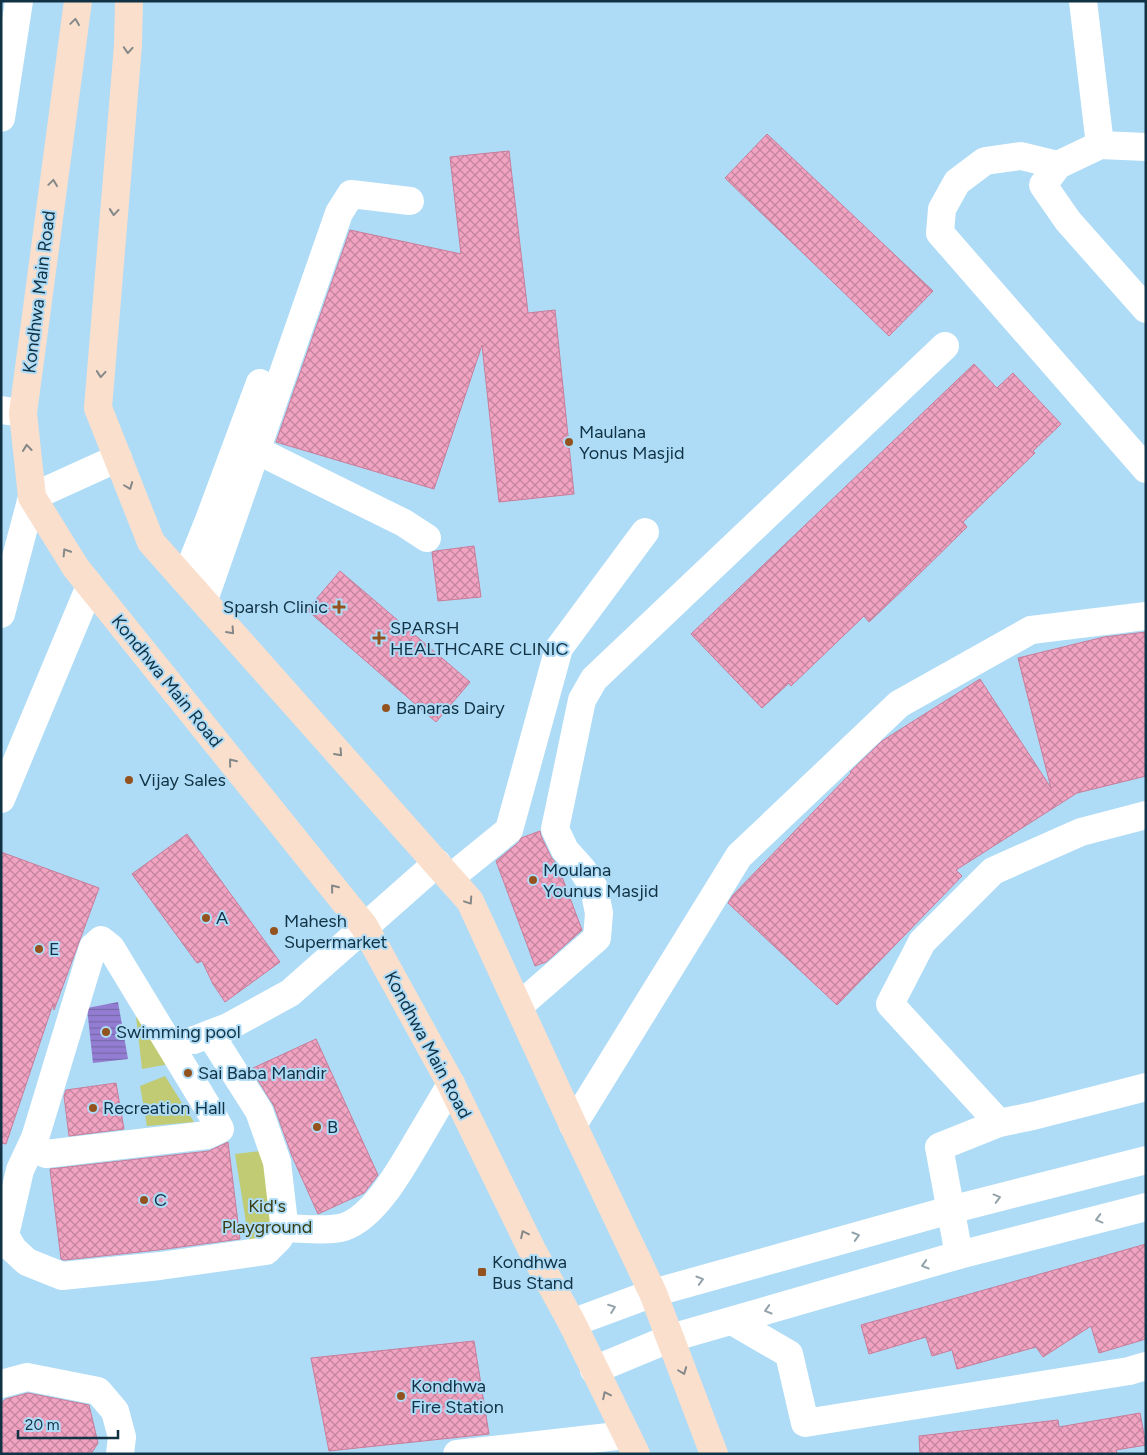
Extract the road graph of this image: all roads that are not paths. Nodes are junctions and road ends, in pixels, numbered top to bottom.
1 (19, 1) edge
2 (78, 1) edge
3 (129, 1) edge
4 (1083, 1) edge
5 (1, 118) edge
6 (1100, 146) junction
7 (1146, 147) edge
8 (1058, 165) junction
9 (410, 201) dead end
10 (1146, 309) edge
11 (944, 346) dead end
12 (272, 352) dead end
13 (12, 412) edge
14 (256, 450) junction
15 (118, 458) junction
16 (1146, 469) edge
17 (32, 497) junction
18 (645, 532) dead end
19 (427, 538) dead end
20 (185, 580) junction
21 (90, 586) junction
22 (204, 600) junction
23 (1, 614) edge
24 (1146, 616) edge
25 (1, 800) edge
26 (1146, 815) edge
27 (443, 870) junction
28 (364, 926) junction
29 (519, 1006) junction
30 (210, 1034) junction
31 (172, 1048) junction
32 (451, 1084) junction
33 (1146, 1088) edge
34 (999, 1123) junction
35 (572, 1124) junction
36 (35, 1138) junction
37 (1146, 1160) edge
38 (1146, 1207) edge
39 (950, 1210) junction
40 (282, 1228) junction
41 (959, 1255) junction
42 (653, 1293) junction
43 (732, 1321) junction
44 (572, 1323) junction
45 (671, 1338) junction
46 (1146, 1366) edge
47 (594, 1370) junction
48 (1, 1384) edge
49 (631, 1444) edge
50 (120, 1454) edge
51 (457, 1454) edge
52 (714, 1454) edge

1 - 5 street
13 -> 2 main road, Kondhwa Main Road
3 -> 15 main road
4 - 6 street
6 - 7 street
6 - 8 street
8 - 10 street
8 - 16 street
9 - 14 street
11 - 29 street
12 - 20 street
17 -> 13 main road, Kondhwa Main Road
14 - 19 street
14 - 22 street
15 - 17 street
15 -> 20 main road
21 -> 17 main road, Kondhwa Main Road
17 - 23 street
18 - 27 street
20 - 22 main road
21 - 25 street
28 -> 21 main road, Kondhwa Main Road
22 -> 27 main road
24 - 35 street
26 - 34 street
27 - 28 street
27 -> 29 main road
28 - 30 street
28 - 32 main road, Kondhwa Main Road
29 - 35 main road
30 - 31 street
30 - 40 street
31 - 36 street
31 - 36 street
32 - 40 street
44 -> 32 main road, Kondhwa Main Road
33 - 34 street
34 - 39 street
35 - 42 main road
36 - 40 street
39 -> 37 street
38 -> 41 street
39 - 41 street
42 -> 39 street
41 -> 43 street
44 -> 42 street
42 - 45 main road
43 - 45 street
43 - 46 street
44 - 47 main road, Kondhwa Main Road
45 - 47 street
45 -> 52 main road
49 -> 47 main road, Kondhwa Main Road
48 - 50 street
49 - 51 street

